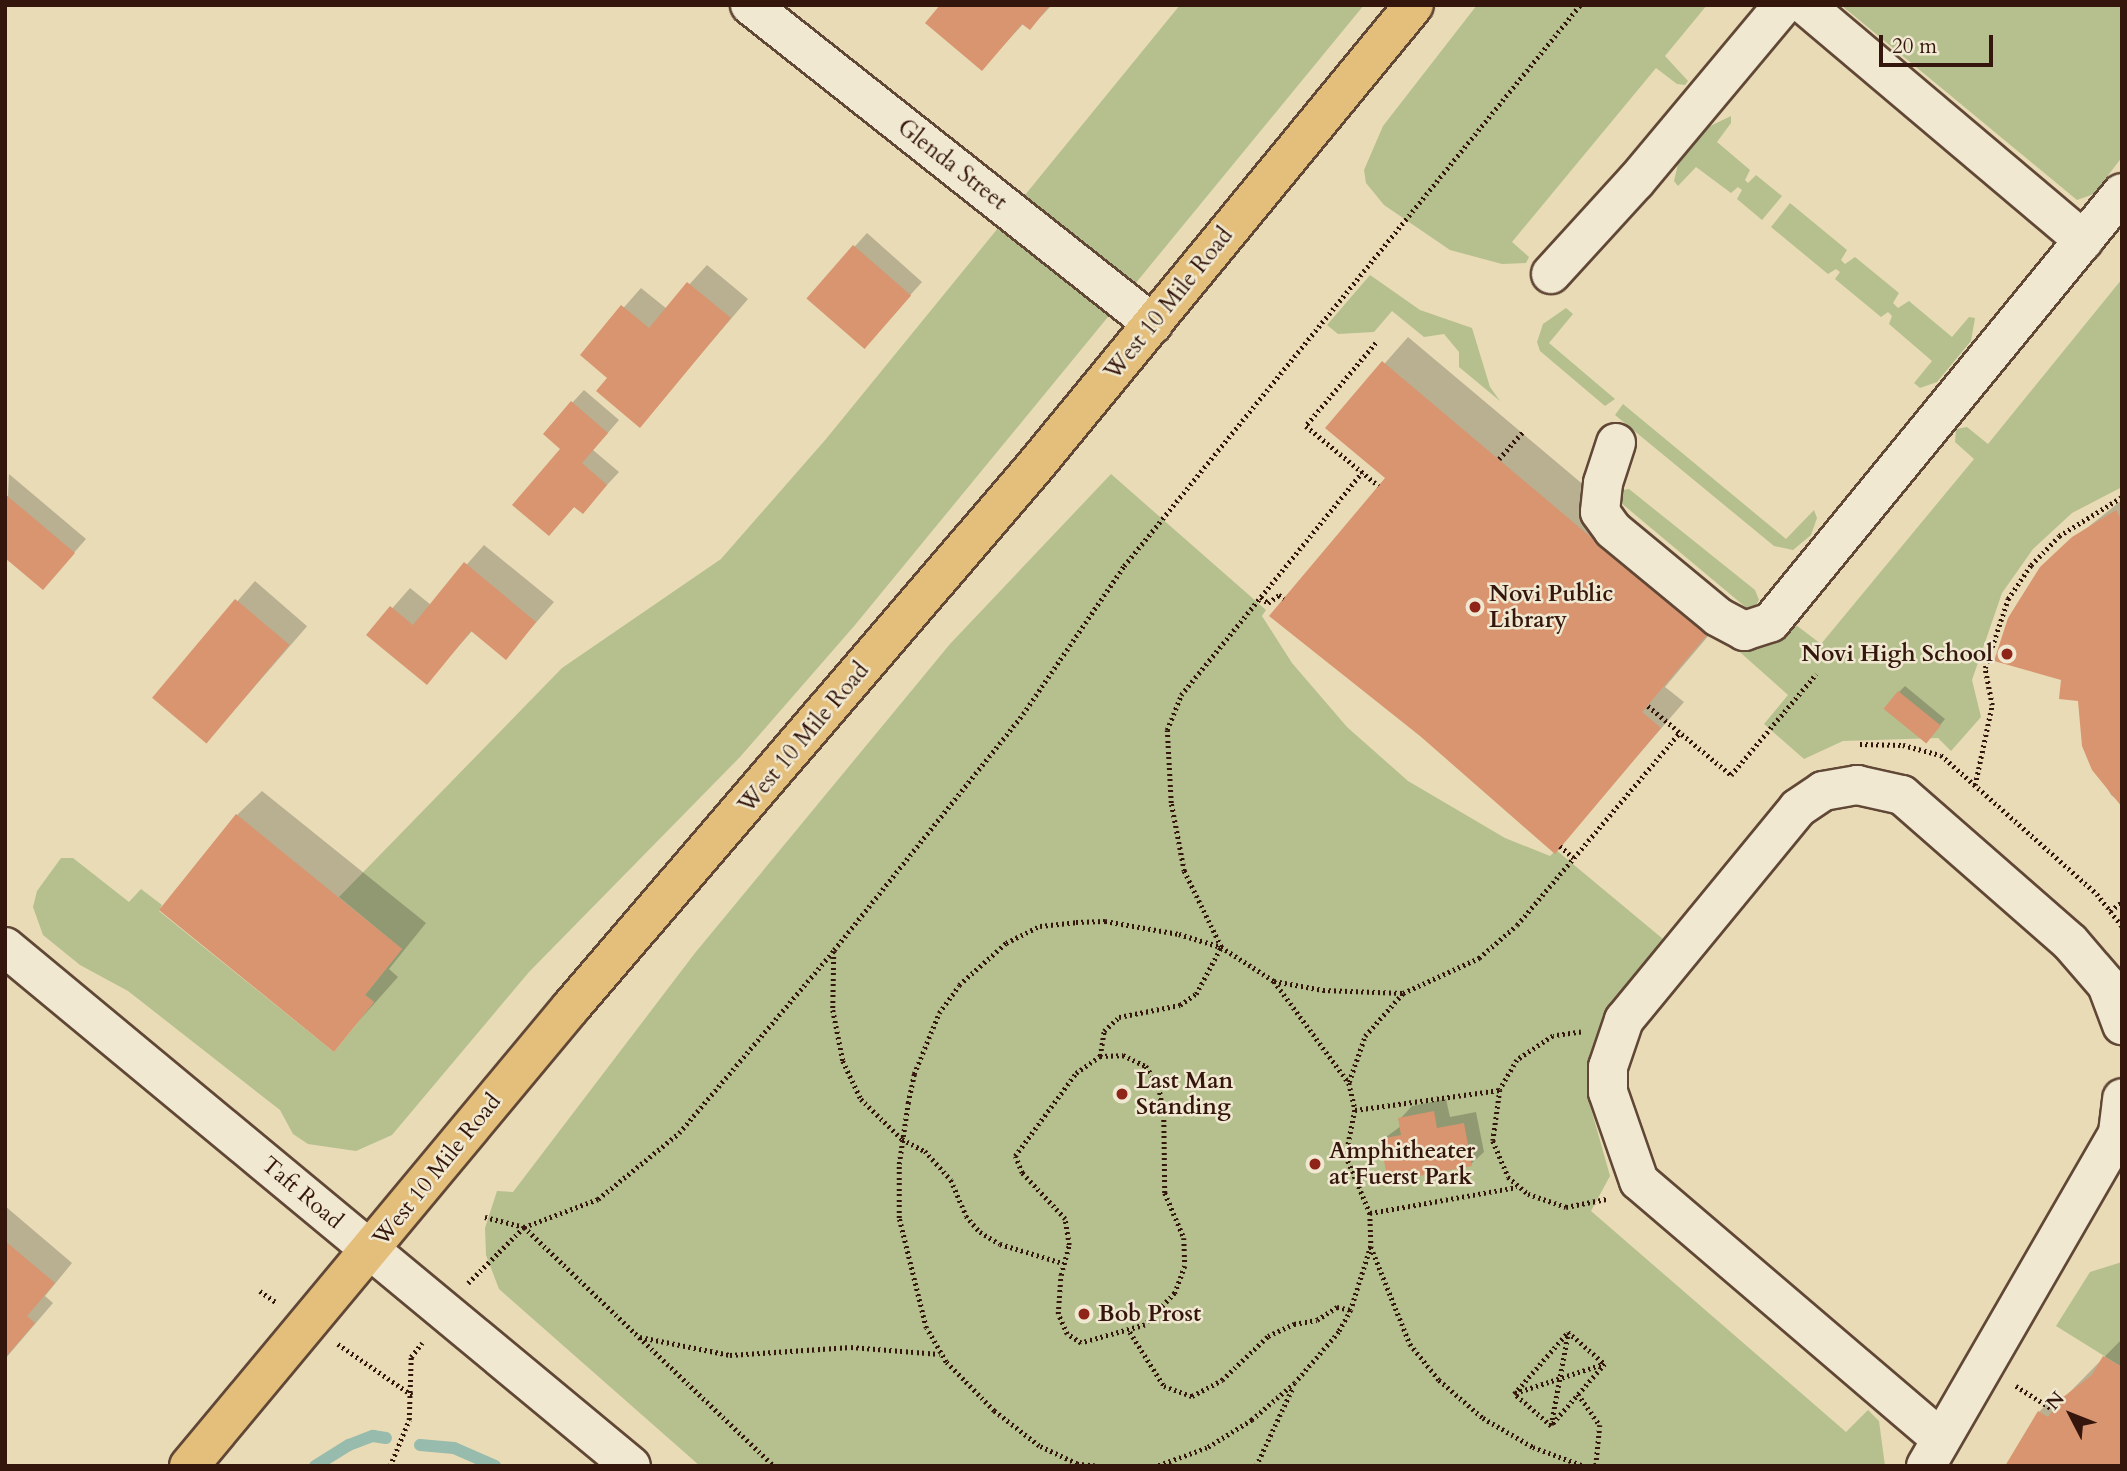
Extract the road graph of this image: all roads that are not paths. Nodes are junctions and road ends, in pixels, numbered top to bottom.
1 (751, 5) edge
2 (1414, 5) edge
3 (1783, 5) edge
4 (1805, 5) edge
5 (2122, 193) edge
6 (2084, 241) junction
7 (1550, 274) dead end
8 (1153, 324) junction
9 (1616, 443) dead end
10 (5, 947) edge
11 (2122, 1026) edge
12 (2122, 1098) edge
13 (371, 1251) junction
14 (1933, 1452) edge
15 (189, 1466) edge
16 (631, 1466) edge

1 - 8 street, Glenda Street
2 - 8 main road, West 10 Mile Road
3 - 7 street
4 - 6 street
5 - 6 street
6 - 9 street
8 - 13 main road, West 10 Mile Road
10 - 13 street, Taft Road
11 - 14 street
12 - 14 street
13 - 15 main road, West 10 Mile Road
13 - 16 street, Taft Road

